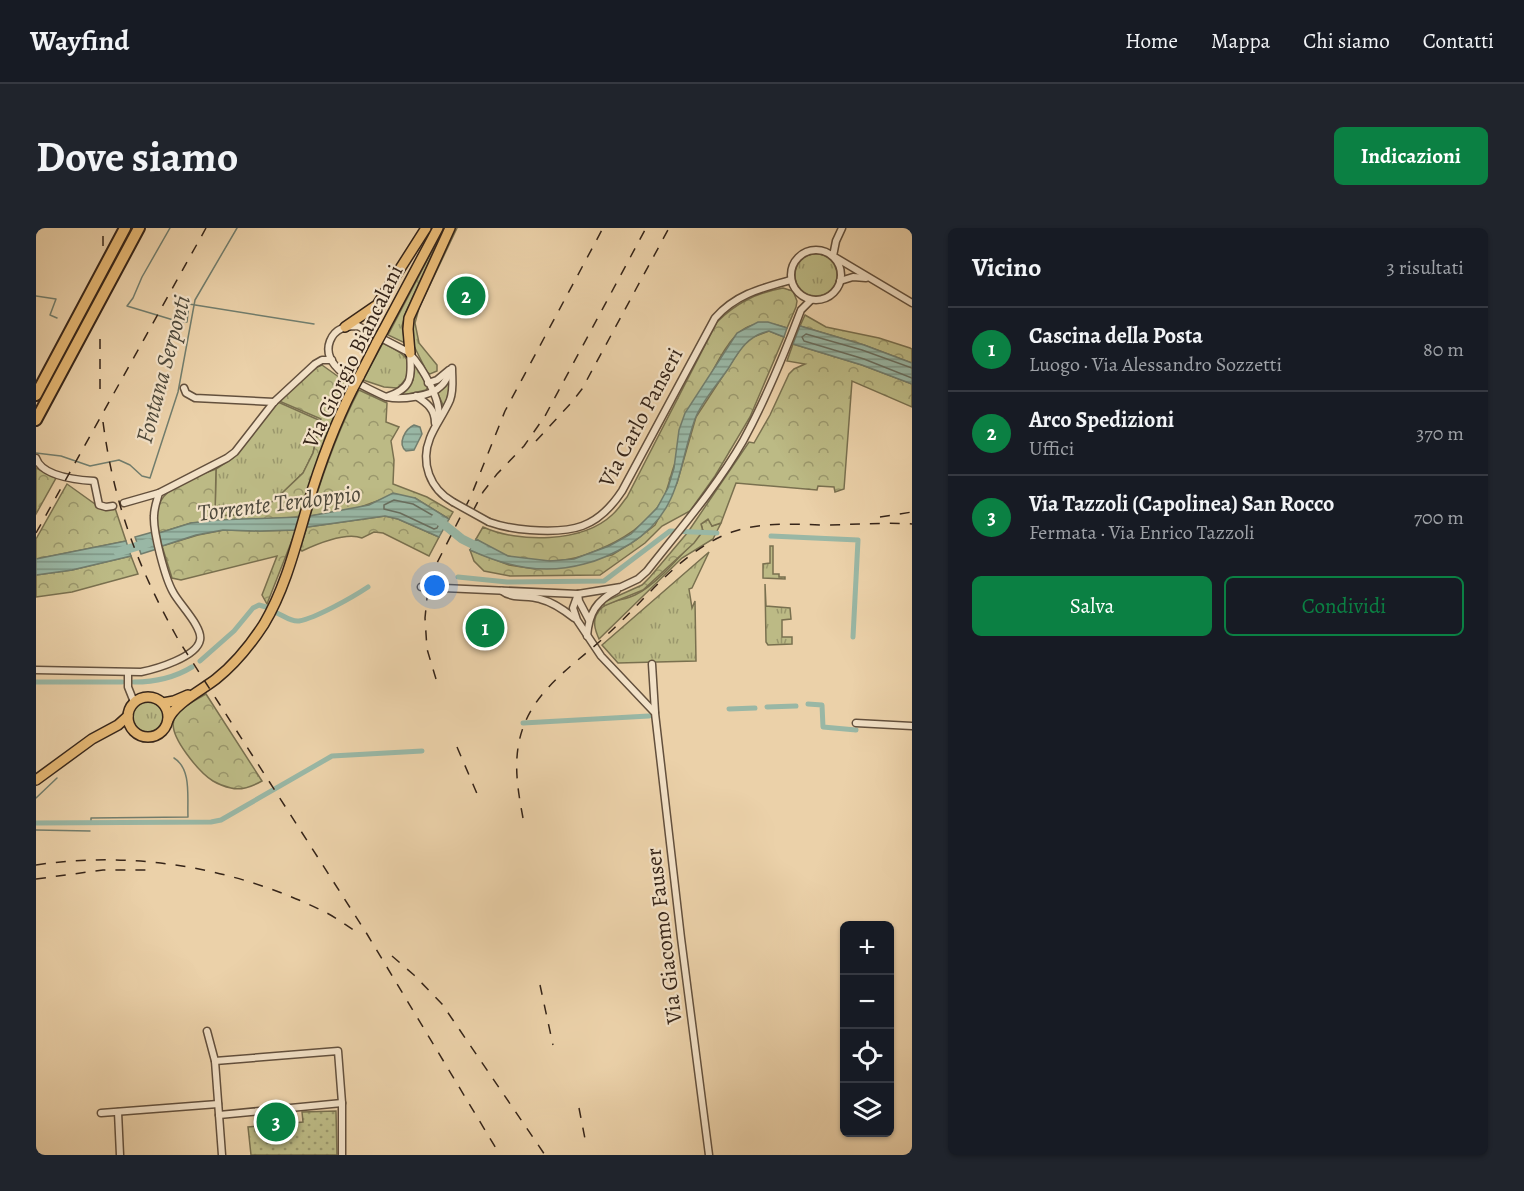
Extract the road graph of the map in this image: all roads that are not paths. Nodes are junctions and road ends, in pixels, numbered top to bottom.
1 (125, 228) edge
2 (140, 228) edge
3 (426, 228) edge
4 (438, 228) edge
5 (450, 228) edge
6 (842, 228) edge
7 (836, 241) junction
8 (821, 250) junction
9 (833, 256) junction
10 (792, 280) junction
11 (840, 281) junction
12 (877, 283) junction
13 (800, 294) junction
14 (811, 300) junction
15 (912, 303) edge
16 (800, 314) junction
17 (345, 327) junction
18 (410, 353) junction
19 (332, 360) junction
20 (452, 368) junction
21 (428, 383) junction
22 (184, 388) dead end
23 (433, 391) junction
24 (36, 395) edge
25 (416, 396) junction
26 (386, 397) junction
27 (274, 402) junction
28 (36, 420) edge
29 (435, 426) junction
30 (36, 458) edge
31 (159, 493) junction
32 (124, 503) dead end
33 (113, 506) dead end
34 (421, 587) dead end
35 (621, 587) junction
36 (501, 590) junction
37 (578, 594) junction
38 (577, 620) junction
39 (589, 620) junction
40 (587, 637) junction
41 (652, 664) dead end
42 (36, 670) edge
43 (128, 673) junction
44 (204, 688) junction
45 (134, 702) junction
46 (162, 703) junction
47 (655, 713) junction
48 (128, 716) junction
49 (168, 720) junction
50 (856, 723) dead end
51 (912, 726) edge
52 (136, 733) junction
53 (81, 748) junction
54 (36, 780) edge
55 (207, 1031) dead end
56 (215, 1061) junction
57 (342, 1103) junction
58 (218, 1104) junction
59 (118, 1112) junction
60 (101, 1113) dead end
61 (219, 1115) junction
62 (120, 1155) edge
63 (222, 1155) edge
64 (342, 1155) edge
65 (709, 1155) edge

1 - 24 highway
2 - 28 highway
3 - 17 main road
4 - 44 main road, Via Giorgio Biancalani, bridge
5 - 18 main road
6 - 7 street
7 - 8 street
7 - 9 street
8 - 9 street
8 - 10 street
9 - 11 street
9 - 12 street
10 - 13 street
10 - 29 street, Via Carlo Panseri, bridge
11 - 12 street
11 - 14 street
12 - 15 street
13 - 14 street
13 - 16 street
14 - 16 street
16 - 35 street
17 - 18 street
17 - 19 street
18 - 21 street, Via Carlo Panseri
18 - 26 street
19 - 26 street
19 - 27 street
20 - 21 street
20 - 23 street
20 - 29 street, Via Carlo Panseri
21 - 23 street, Via Carlo Panseri
22 - 27 street
23 - 25 street
23 - 29 street, Via Carlo Panseri
25 - 26 street
25 - 29 street
27 - 31 street
30 - 33 street
31 - 32 street
31 - 43 street
34 - 36 street
35 - 37 street
35 - 39 street
36 - 37 street
36 - 38 street
37 - 38 street
37 - 39 street
38 - 40 street
39 - 40 street
40 - 47 street
41 - 47 street, Via Giacomo Fauser
42 - 43 street
43 - 45 street
44 - 46 main road
44 - 49 main road
45 - 46 main road
45 - 48 main road
46 - 49 main road
47 - 65 street, Via Giacomo Fauser
48 - 52 main road
48 - 53 main road
49 - 52 main road
50 - 51 street
52 - 53 main road
53 - 54 main road
55 - 56 street
56 - 57 street
56 - 58 street
57 - 61 street
57 - 64 street
58 - 59 street
58 - 61 street
59 - 60 street
59 - 62 street
61 - 63 street

